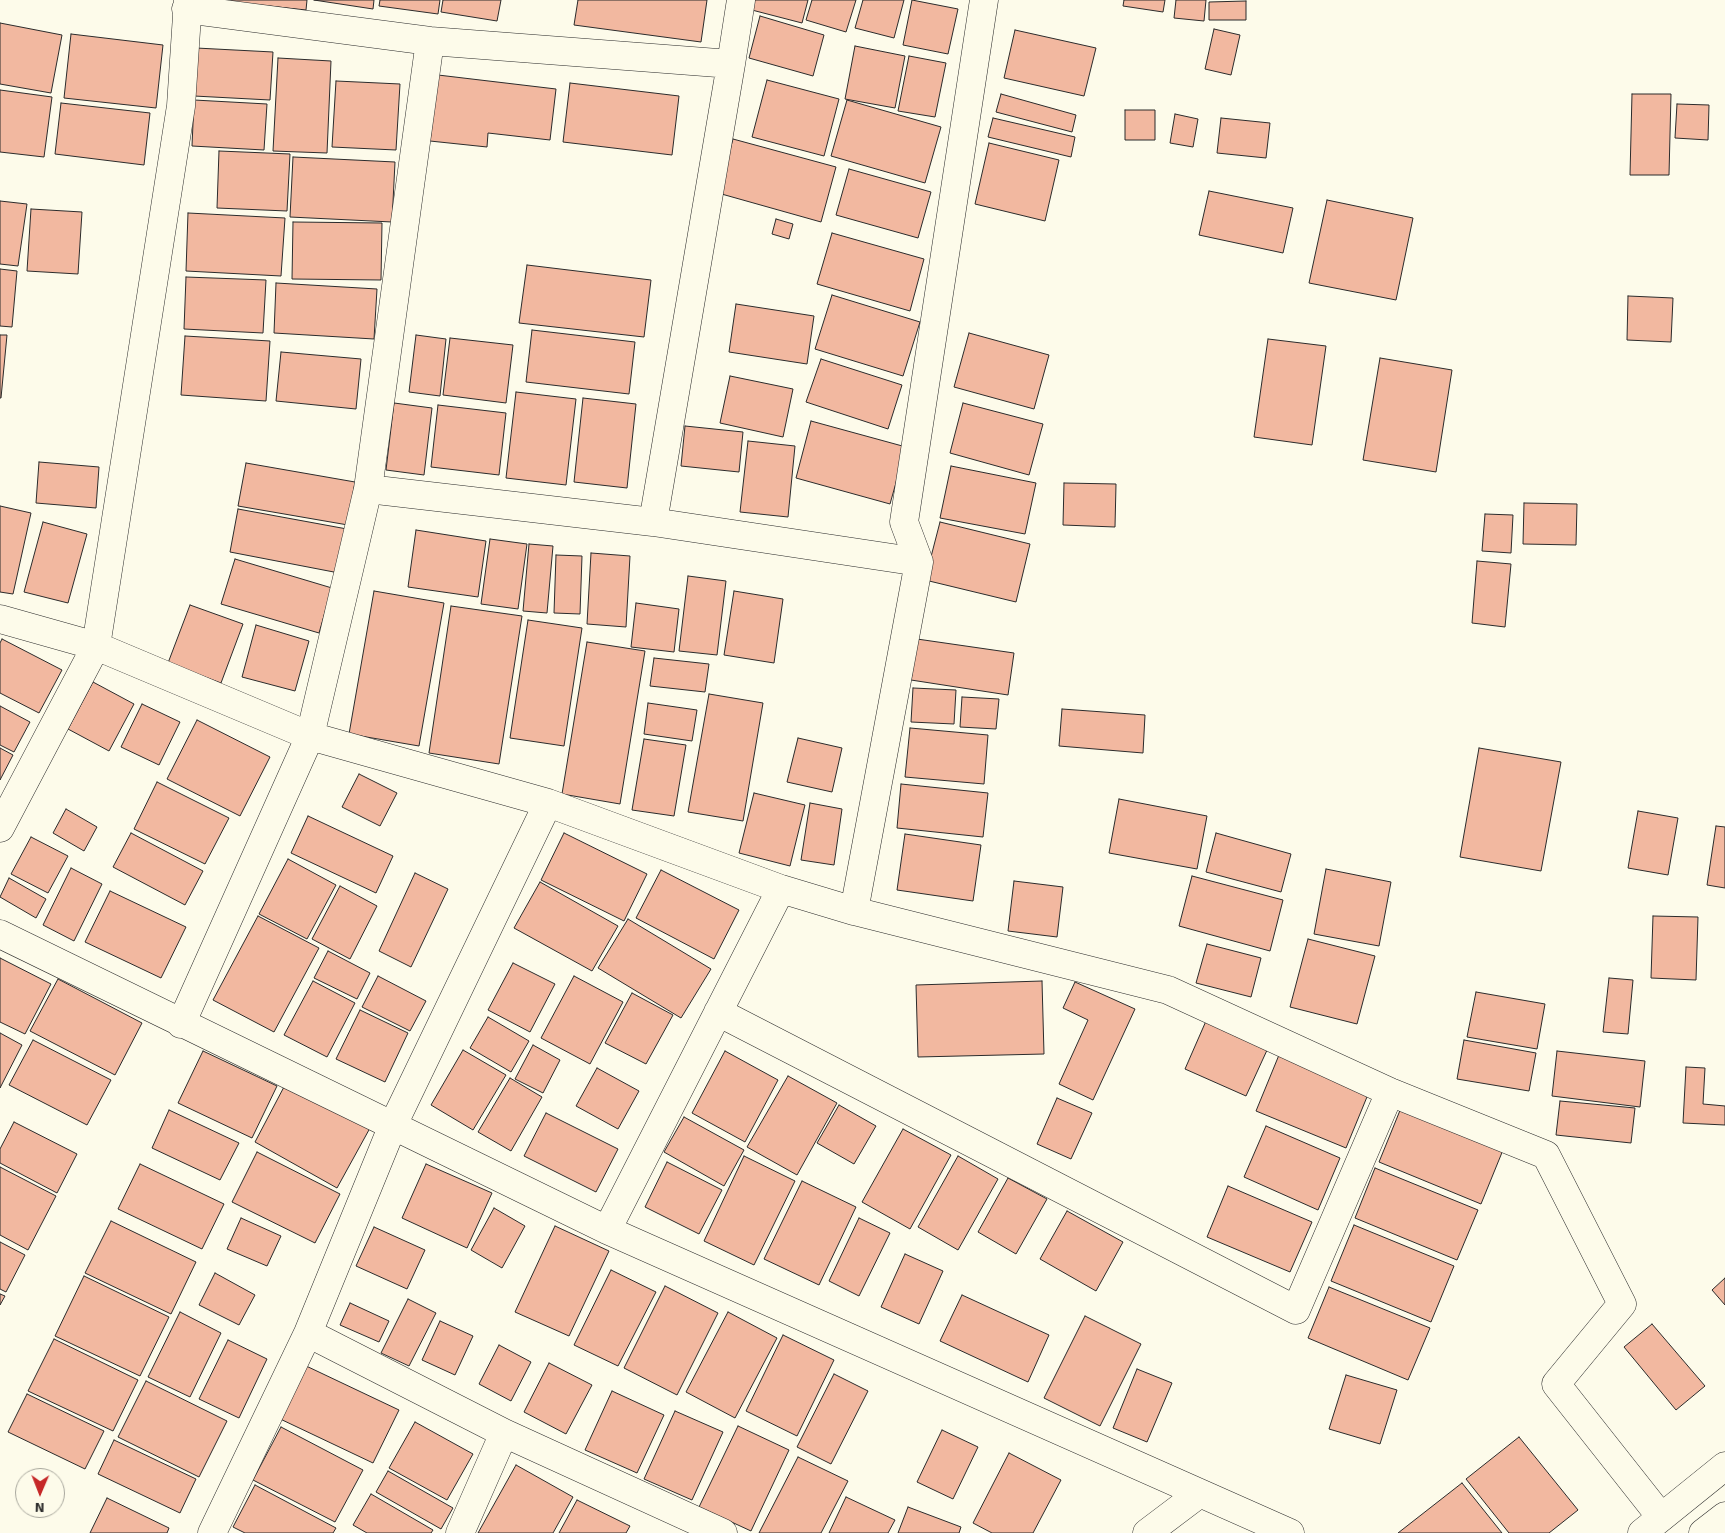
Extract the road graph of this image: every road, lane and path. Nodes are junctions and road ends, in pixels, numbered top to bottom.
1 (741, 0) edge
2 (984, 0) edge
3 (187, 4) edge
4 (430, 40) junction
5 (731, 64) junction
6 (368, 490) junction
7 (653, 522) junction
8 (919, 562) junction
9 (0, 619) edge
10 (96, 646) junction
11 (310, 736) junction
12 (548, 803) junction
13 (0, 828) edge
14 (781, 889) junction
15 (854, 911) junction
16 (0, 934) edge
17 (718, 1012) junction
18 (182, 1024) junction
19 (1390, 1092) junction
20 (393, 1125) junction
21 (606, 1230) junction
22 (308, 1333) junction
23 (504, 1432) junction
24 (1725, 1466) edge
25 (1200, 1493) junction
26 (1725, 1516) edge
27 (1652, 1525) edge
28 (212, 1533) edge
29 (460, 1533) edge
30 (724, 1533) edge
31 (1147, 1533) edge
32 (1290, 1533) edge
33 (1703, 1533) edge

1 - 5 street
2 - 8 street
3 - 4 street
3 - 10 street
4 - 5 street
4 - 6 street
5 - 7 street
6 - 7 street
6 - 11 street
7 - 8 street
8 - 15 street
9 - 10 street
10 - 11 street
10 - 13 street
11 - 12 street
11 - 18 street
12 - 14 street
12 - 20 street
14 - 15 street
14 - 17 street
15 - 19 street
16 - 18 street
17 - 19 street
17 - 21 street
18 - 20 street
19 - 27 street
20 - 21 street
20 - 22 street
21 - 25 street
22 - 23 street
22 - 28 street
23 - 29 street
23 - 30 street
24 - 27 street
25 - 31 street
25 - 32 street
26 - 33 street

